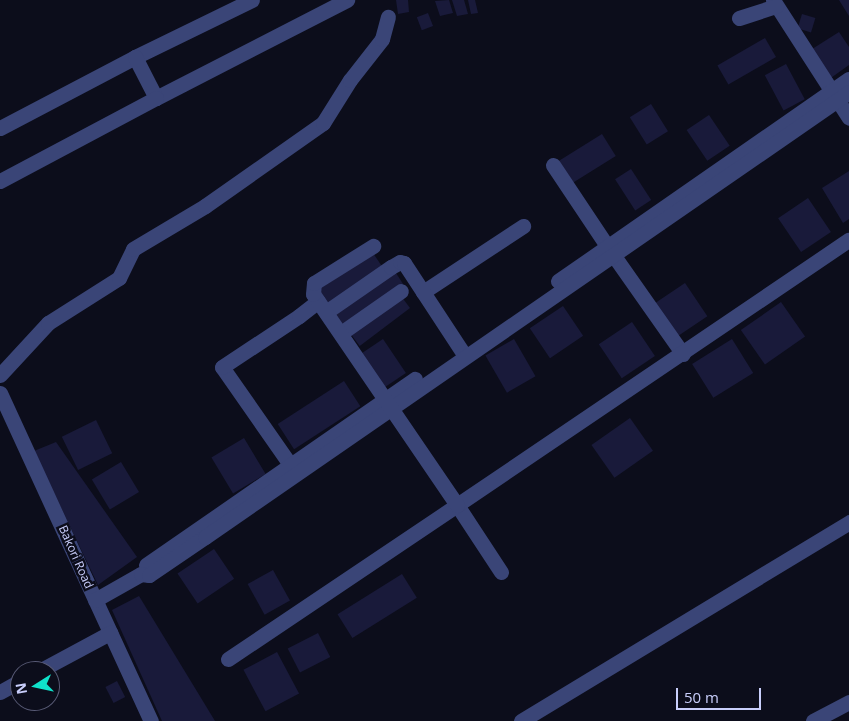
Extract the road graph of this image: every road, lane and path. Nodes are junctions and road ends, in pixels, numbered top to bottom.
1 (252, 0) edge
2 (347, 0) edge
3 (775, 3) edge
4 (388, 17) dead end
5 (739, 18) dead end
6 (135, 57) junction
7 (849, 79) edge
8 (839, 94) edge
9 (156, 98) junction
10 (849, 118) edge
11 (0, 128) edge
12 (553, 165) dead end
13 (0, 181) edge
14 (523, 226) dead end
15 (849, 240) edge
16 (373, 246) dead end
17 (610, 251) junction
18 (401, 291) dead end
19 (423, 292) junction
20 (322, 306) junction
21 (340, 333) junction
22 (463, 351) junction
23 (683, 354) junction
24 (0, 375) edge
25 (0, 393) edge
26 (389, 403) junction
27 (293, 470) junction
28 (457, 505) junction
29 (849, 522) edge
30 (501, 572) dead end
31 (95, 600) junction
32 (110, 633) junction
33 (228, 659) dead end
34 (58, 661) edge
35 (849, 702) edge
36 (151, 721) edge
37 (521, 721) edge
38 (814, 721) edge

1 - 6 street
2 - 9 street
3 - 5 street
3 - 8 street
4 - 24 street
6 - 9 street
6 - 11 street
7 - 8 street
8 - 10 street
8 - 17 street
9 - 13 street
12 - 17 street
14 - 19 street
15 - 23 street
16 - 20 street
17 - 22 street
17 - 23 street
18 - 21 street
19 - 20 street
19 - 22 street
20 - 21 street
20 - 27 street
21 - 26 street
22 - 26 street
23 - 28 street
25 - 31 street, Bakori Road
26 - 27 street
26 - 28 street
27 - 31 street
28 - 30 street
28 - 33 street
29 - 37 street
31 - 32 street, Bakori Road
32 - 34 street
32 - 36 street, Bakori Road
35 - 38 street

